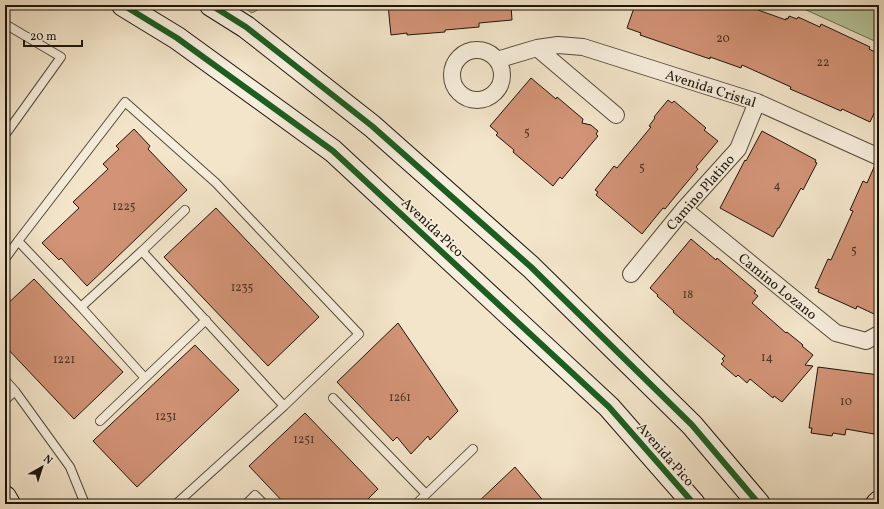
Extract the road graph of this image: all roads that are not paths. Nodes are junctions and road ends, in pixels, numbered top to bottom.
1 (123, 5) edge
2 (211, 5) edge
3 (5, 24) edge
4 (537, 48) junction
5 (497, 60) dead end
6 (757, 102) junction
7 (616, 115) dead end
8 (5, 136) edge
9 (879, 157) edge
10 (684, 209) junction
11 (185, 210) dead end
12 (18, 241) junction
13 (142, 251) junction
14 (5, 259) edge
15 (631, 274) dead end
16 (81, 307) junction
17 (206, 320) junction
18 (879, 334) edge
19 (145, 378) junction
20 (5, 380) edge
21 (15, 391) junction
22 (333, 398) dead end
23 (5, 400) edge
24 (284, 406) junction
25 (100, 421) dead end
26 (473, 449) dead end
27 (426, 494) junction
28 (5, 497) edge
29 (879, 502) edge
30 (9, 504) edge
31 (85, 504) edge
32 (176, 504) edge
33 (246, 504) edge
34 (264, 504) edge
35 (416, 504) edge
36 (694, 504) edge
37 (759, 504) edge
38 (877, 504) edge

1 - 36 main road, Avenida Pico
2 - 37 main road
3 - 8 lane
4 - 5 street, Avenida Cristal
4 - 6 street, Avenida Cristal
4 - 7 street
6 - 9 street, Avenida Cristal
6 - 10 street, Camino Platino
10 - 15 street, Camino Platino
10 - 18 street, Camino Lozano
11 - 13 lane
12 - 14 lane
12 - 16 lane
12 - 24 lane
13 - 16 lane
13 - 17 lane
16 - 19 lane
17 - 19 lane
17 - 24 lane
19 - 25 lane
20 - 21 lane
21 - 23 lane
21 - 31 lane
22 - 27 lane
24 - 32 lane
26 - 27 lane
27 - 35 lane
28 - 30 main road
29 - 38 main road
33 - 34 lane

